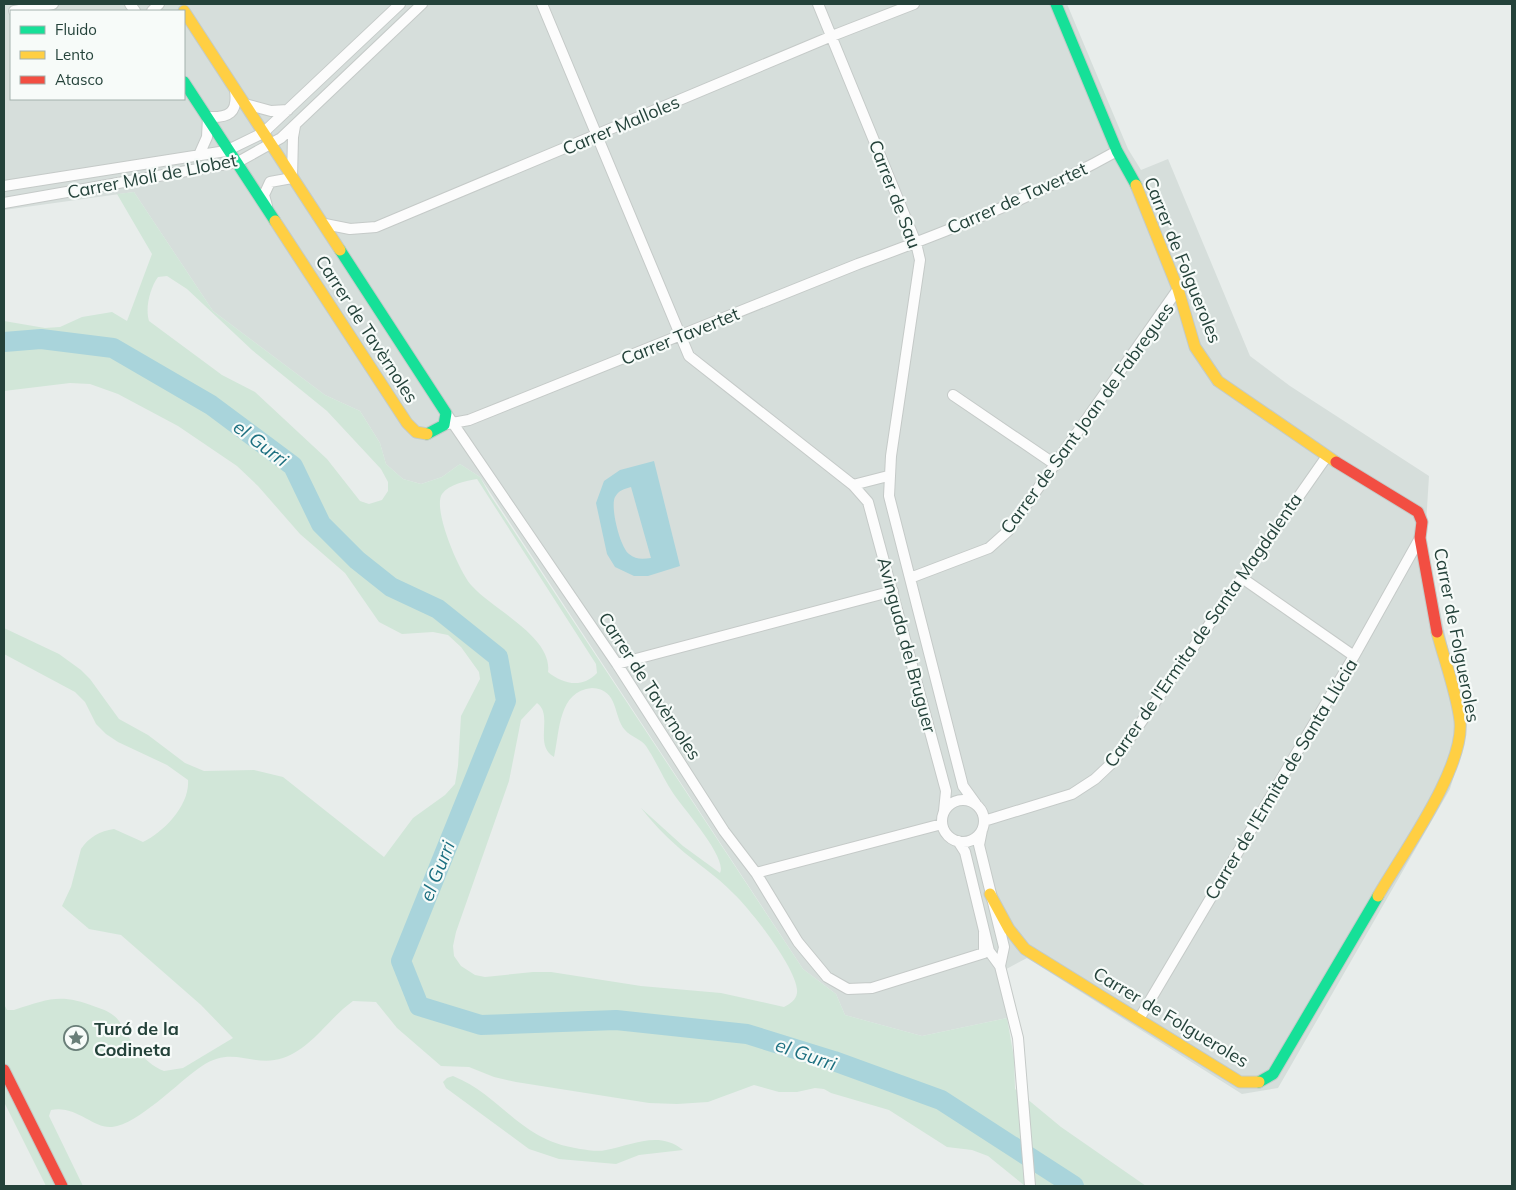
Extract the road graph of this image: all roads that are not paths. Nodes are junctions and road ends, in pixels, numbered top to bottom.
1 (53, 4) edge
2 (400, 4) edge
3 (422, 4) edge
4 (542, 4) edge
5 (818, 4) edge
6 (914, 4) edge
7 (1056, 4) edge
8 (18, 10) edge
9 (185, 13) edge
10 (832, 36) junction
11 (185, 83) edge
12 (234, 87) junction
13 (245, 104) junction
14 (288, 110) junction
15 (208, 117) junction
16 (295, 125) junction
17 (263, 133) junction
18 (597, 136) junction
19 (270, 144) junction
20 (229, 150) junction
21 (1117, 151) junction
22 (199, 155) junction
23 (238, 162) junction
24 (292, 178) junction
25 (4, 186) edge
26 (4, 203) edge
27 (267, 207) junction
28 (325, 224) junction
29 (916, 243) junction
30 (1178, 289) junction
31 (682, 335) junction
32 (953, 395) dead end
33 (448, 424) junction
34 (1327, 456) junction
35 (1056, 464) junction
36 (888, 476) junction
37 (852, 485) junction
38 (1420, 538) junction
39 (910, 578) junction
40 (1242, 578) junction
41 (893, 591) junction
42 (1354, 656) junction
43 (617, 664) junction
44 (976, 804) junction
45 (944, 811) junction
46 (942, 824) junction
47 (983, 826) junction
48 (958, 841) junction
49 (756, 874) junction
50 (990, 894) junction
51 (984, 932) junction
52 (1000, 966) junction
53 (1138, 1019) junction
54 (4, 1070) edge
55 (62, 1186) edge
56 (1030, 1186) edge

1 - 8 street
2 - 14 street, Carrer Molí de Llobet
3 - 16 street, Carrer Molí de Llobet
4 - 18 street, Avinguda del Bruguer
5 - 10 street, Carrer de Sau
6 - 10 street, Carrer Malloles
7 - 21 street, Carrer de Folgueroles
9 - 12 street, Carrer de Tavèrnoles
10 - 18 street, Carrer Malloles
10 - 29 street, Carrer de Sau
11 - 15 street, Carrer de Tavèrnoles
12 - 13 street, Carrer de Tavèrnoles
12 - 15 street
13 - 14 street
13 - 17 street, Carrer de Tavèrnoles
14 - 17 street, Carrer Molí de Llobet
15 - 20 street, Carrer de Tavèrnoles
15 - 22 street
16 - 19 street, Carrer Molí de Llobet
16 - 24 street
17 - 19 street, Carrer de Tavèrnoles
17 - 20 street, Carrer Molí de Llobet
18 - 28 street, Carrer Malloles
18 - 31 street, Avinguda del Bruguer
19 - 23 street, Carrer Molí de Llobet
19 - 24 street, Carrer de Tavèrnoles
20 - 22 street, Carrer Molí de Llobet
20 - 23 street, Carrer de Tavèrnoles
21 - 29 street, Carrer de Tavertet
21 - 30 street, Carrer de Folgueroles
22 - 25 street, Carrer Molí de Llobet
23 - 26 street, Carrer Molí de Llobet
23 - 27 street, Carrer de Tavèrnoles
24 - 27 street
24 - 28 street, Carrer de Tavèrnoles
27 - 33 street, Carrer de Tavèrnoles
28 - 33 street, Carrer de Tavèrnoles
29 - 31 street, Carrer Tavertet
29 - 36 street, Carrer de Sau
30 - 34 street, Carrer de Folgueroles
30 - 35 street, Carrer de Sant Joan de Fabregues
31 - 33 street, Carrer Tavertet
31 - 37 street, Avinguda del Bruguer
32 - 35 street
33 - 43 street, Carrer de Tavèrnoles
34 - 38 street, Carrer de Folgueroles
34 - 40 street, Carrer de l'Ermita de Santa Magdalenta
35 - 39 street, Carrer de Sant Joan de Fabregues
36 - 37 street
36 - 39 street, Avinguda del Bruguer
37 - 41 street, Avinguda del Bruguer
38 - 42 street, Carrer de l'Ermita de Santa Llúcia
38 - 53 street, Carrer de Folgueroles
39 - 44 street, Avinguda del Bruguer
40 - 42 street
40 - 47 street, Carrer de l'Ermita de Santa Magdalenta
41 - 43 street
41 - 45 street, Avinguda del Bruguer
42 - 53 street, Carrer de l'Ermita de Santa Llúcia
43 - 49 street, Carrer de Tavèrnoles
44 - 45 street
44 - 47 street
45 - 46 street
46 - 48 street
46 - 49 street
47 - 48 street
47 - 50 street
48 - 51 street
49 - 51 street, Carrer de Tavèrnoles
50 - 52 street
50 - 53 street, Carrer de Folgueroles
51 - 52 street
52 - 56 street
54 - 55 street

